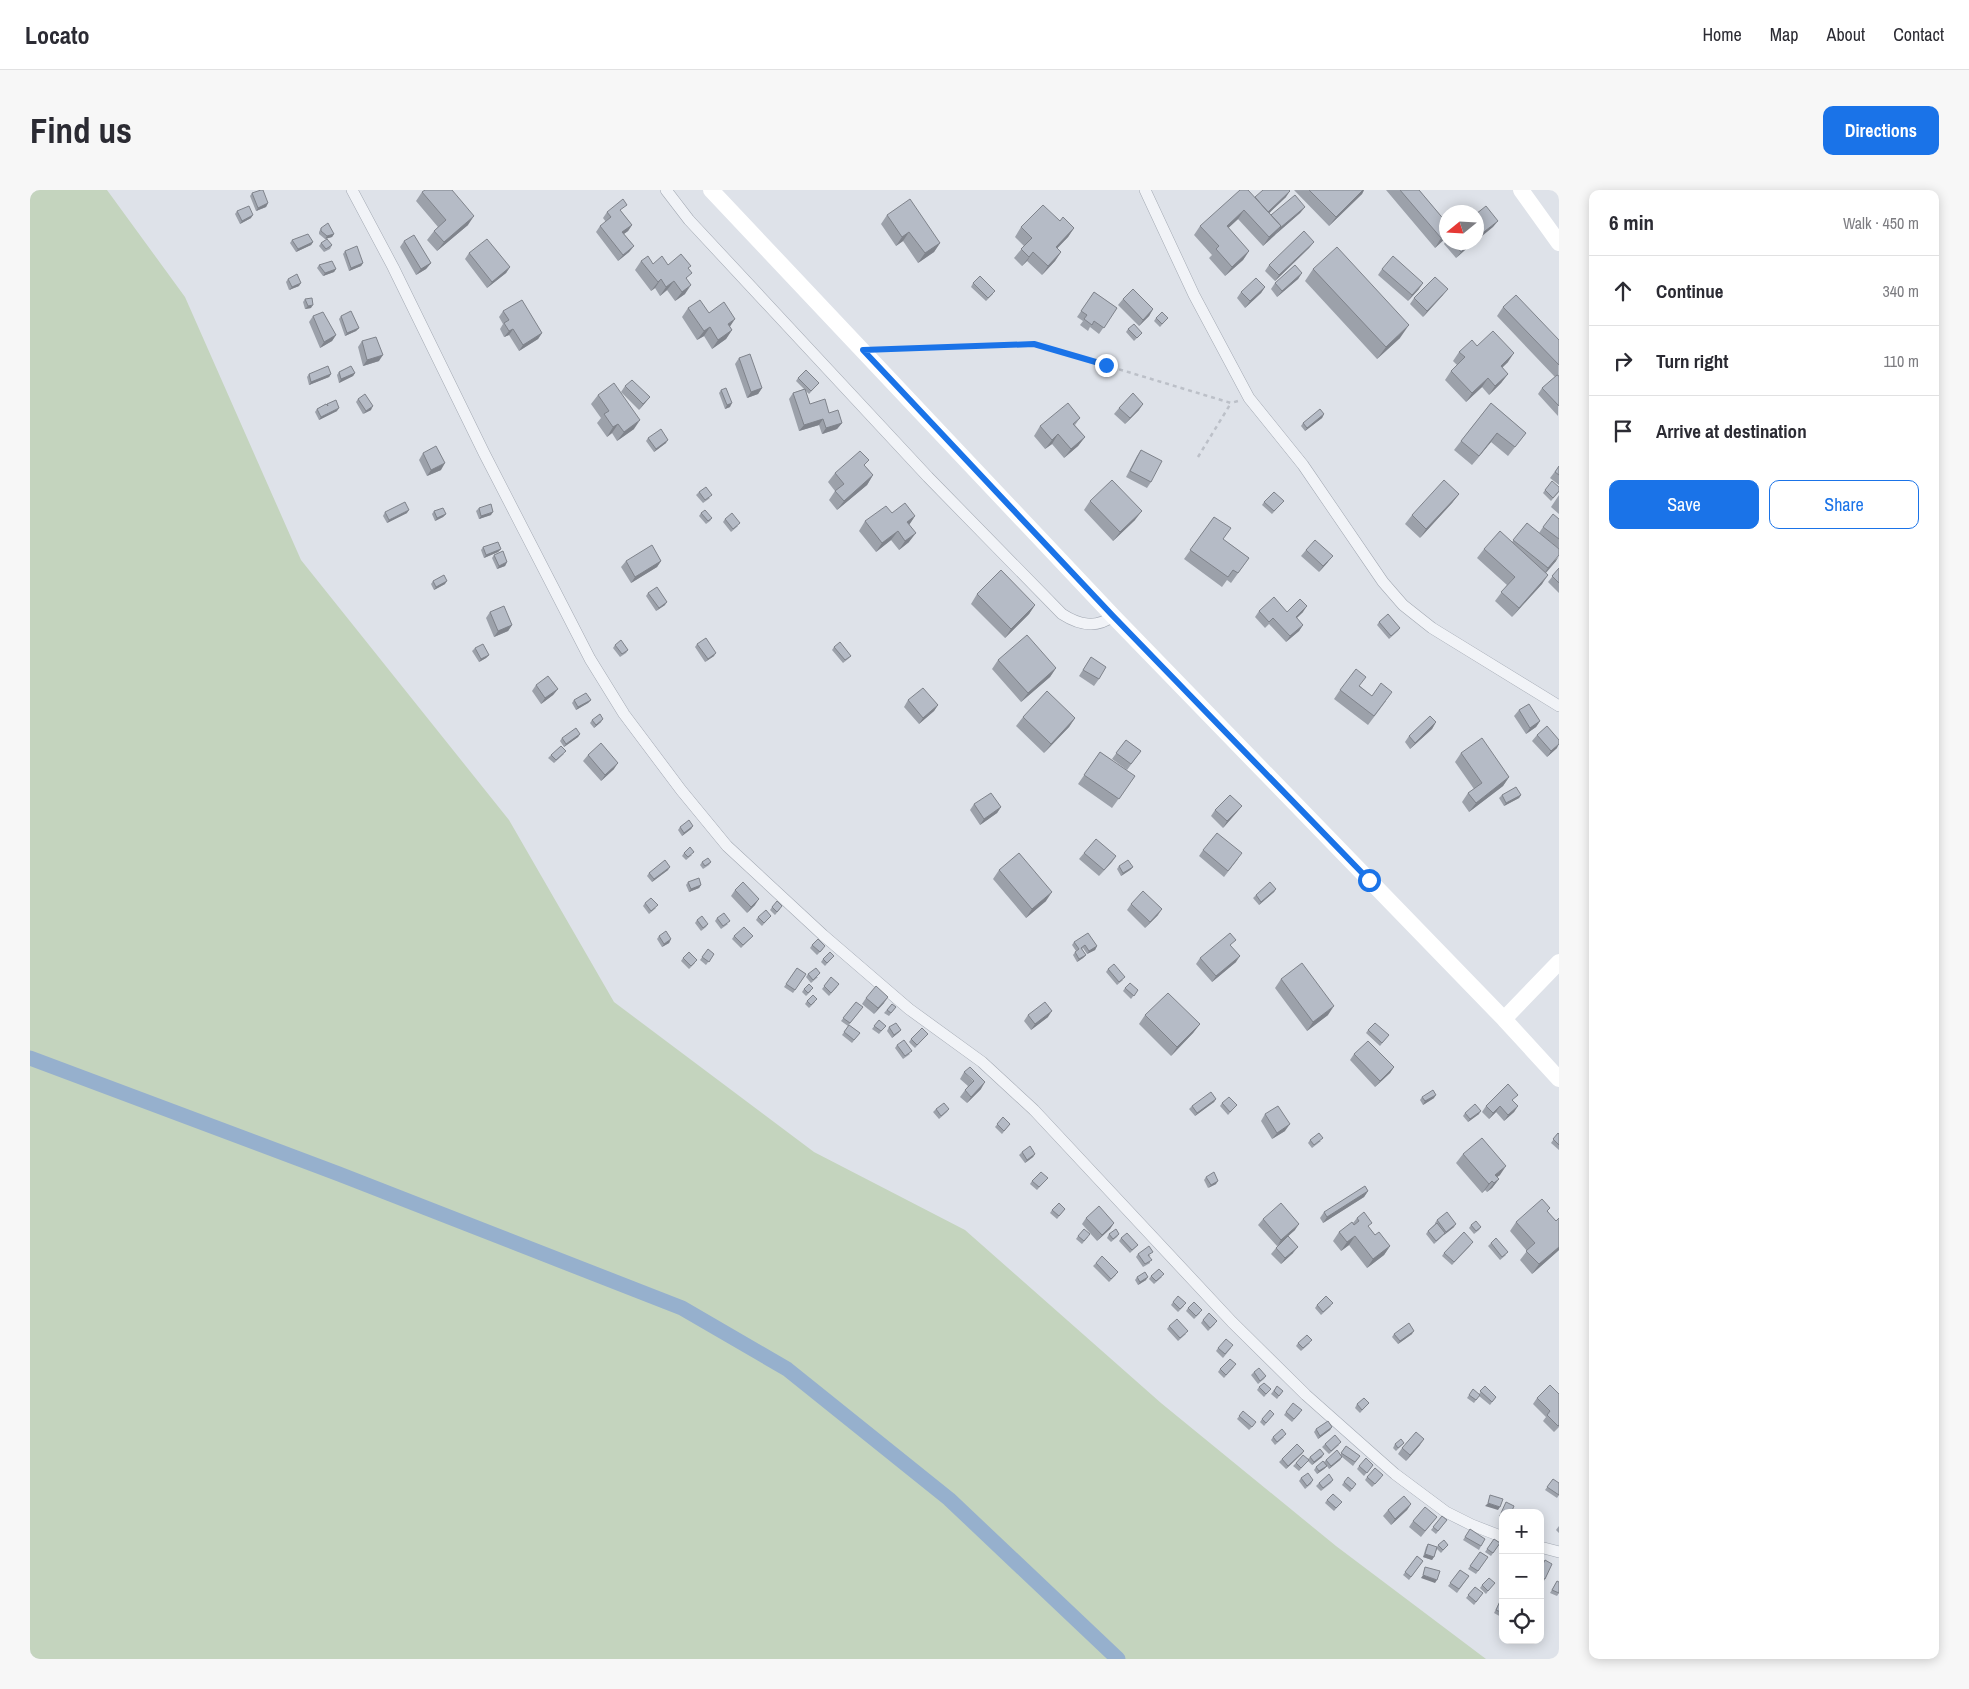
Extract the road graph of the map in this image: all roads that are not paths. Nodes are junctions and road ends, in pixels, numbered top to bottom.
1 (352, 190) edge
2 (666, 190) edge
3 (711, 190) edge
4 (1145, 190) edge
5 (1521, 190) edge
6 (1559, 243) edge
7 (1113, 616) junction
8 (1559, 706) edge
9 (1559, 962) edge
10 (1504, 1019) junction
11 (1559, 1079) edge
12 (1499, 1535) edge
13 (1544, 1548) edge
14 (1559, 1552) edge

1 - 12 street
2 - 7 street
3 - 7 main road
4 - 8 street
5 - 6 main road
7 - 10 main road
9 - 10 main road
10 - 11 main road
13 - 14 street

